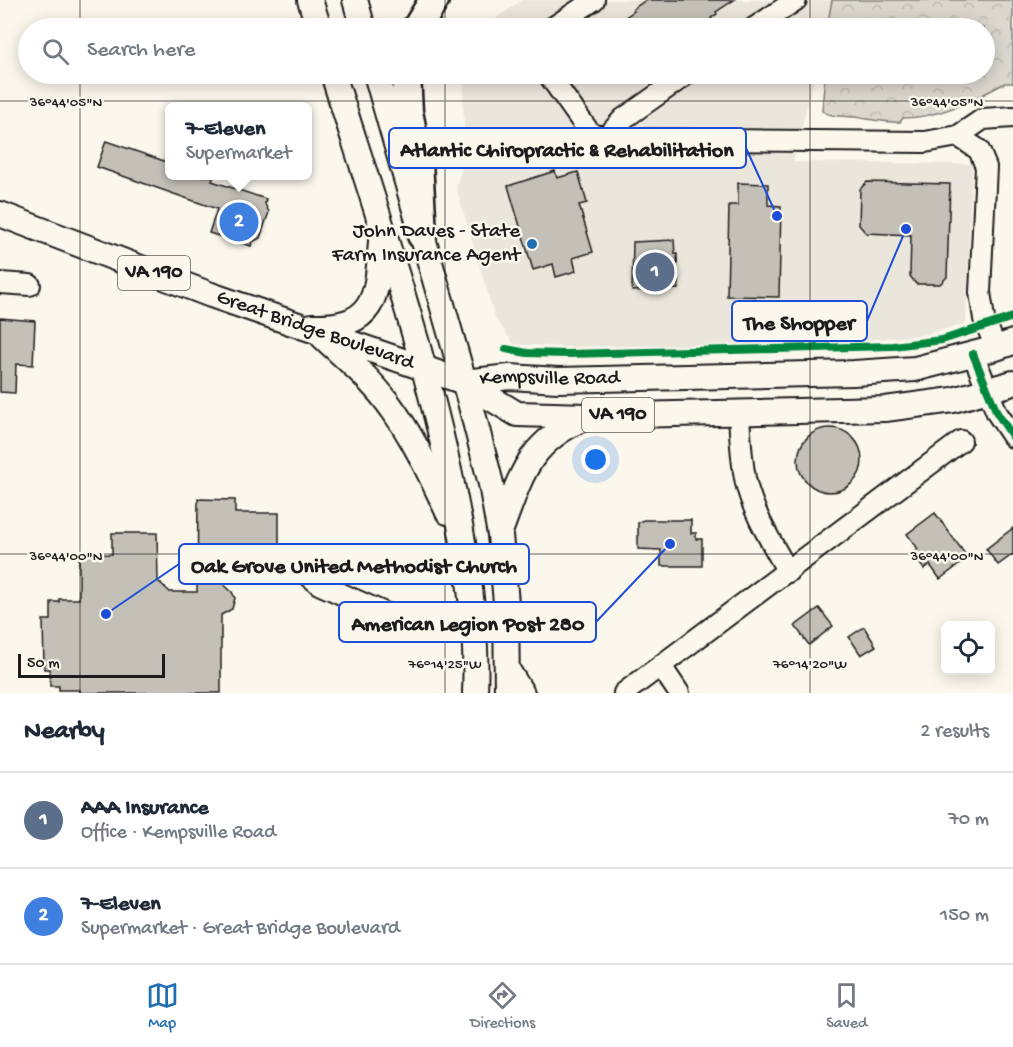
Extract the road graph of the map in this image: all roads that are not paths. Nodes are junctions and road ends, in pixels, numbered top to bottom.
1 (310, 0) edge
2 (355, 0) edge
3 (434, 0) edge
4 (594, 0) edge
5 (796, 0) edge
6 (316, 18) edge
7 (360, 18) edge
8 (423, 18) edge
9 (567, 18) edge
10 (769, 18) edge
11 (336, 84) edge
12 (379, 84) edge
13 (407, 84) edge
14 (555, 84) edge
15 (673, 84) edge
16 (1013, 117) edge
17 (958, 136) junction
18 (605, 139) junction
19 (0, 214) edge
20 (382, 230) junction
21 (422, 235) junction
22 (0, 283) edge
23 (30, 285) dead end
24 (308, 328) junction
25 (994, 348) edge
26 (425, 368) junction
27 (464, 382) junction
28 (1013, 383) edge
29 (987, 392) junction
30 (739, 413) junction
31 (588, 416) junction
32 (1013, 437) edge
33 (961, 441) dead end
34 (500, 535) junction
35 (464, 547) junction
36 (300, 568) dead end
37 (788, 572) junction
38 (472, 616) junction
39 (661, 666) junction
40 (508, 667) junction
41 (475, 693) edge
42 (507, 693) edge
43 (524, 693) edge
44 (624, 693) edge
45 (680, 693) edge

1 - 6 main road
2 - 7 main road
3 - 8 highway
4 - 9 street
5 - 10 street
11 - 20 main road
12 - 21 main road
13 - 21 highway
14 - 18 street
15 - 18 street
16 - 17 street
17 - 18 street
17 - 25 street
19 - 24 main road, Great Bridge Boulevard / VA 190
20 - 24 main road
20 - 26 main road
21 - 27 main road
22 - 23 street
24 - 26 main road, Great Bridge Boulevard / VA 190
24 - 35 main road
25 - 27 main road, Kempsville Road / VA 190
25 - 29 street
26 - 27 main road, Great Bridge Boulevard / VA 190
26 - 35 main road
27 - 31 main road, Kempsville Road / VA 190
27 - 34 main road
28 - 29 main road, Kempsville Road / VA 190
29 - 30 main road, Kempsville Road / VA 190
29 - 32 street
30 - 31 main road, Kempsville Road / VA 190
30 - 37 street
31 - 34 main road
33 - 37 street
34 - 40 main road
35 - 38 main road
36 - 38 street
37 - 39 street
38 - 41 main road
39 - 44 street
39 - 45 street
40 - 42 main road
40 - 43 street

